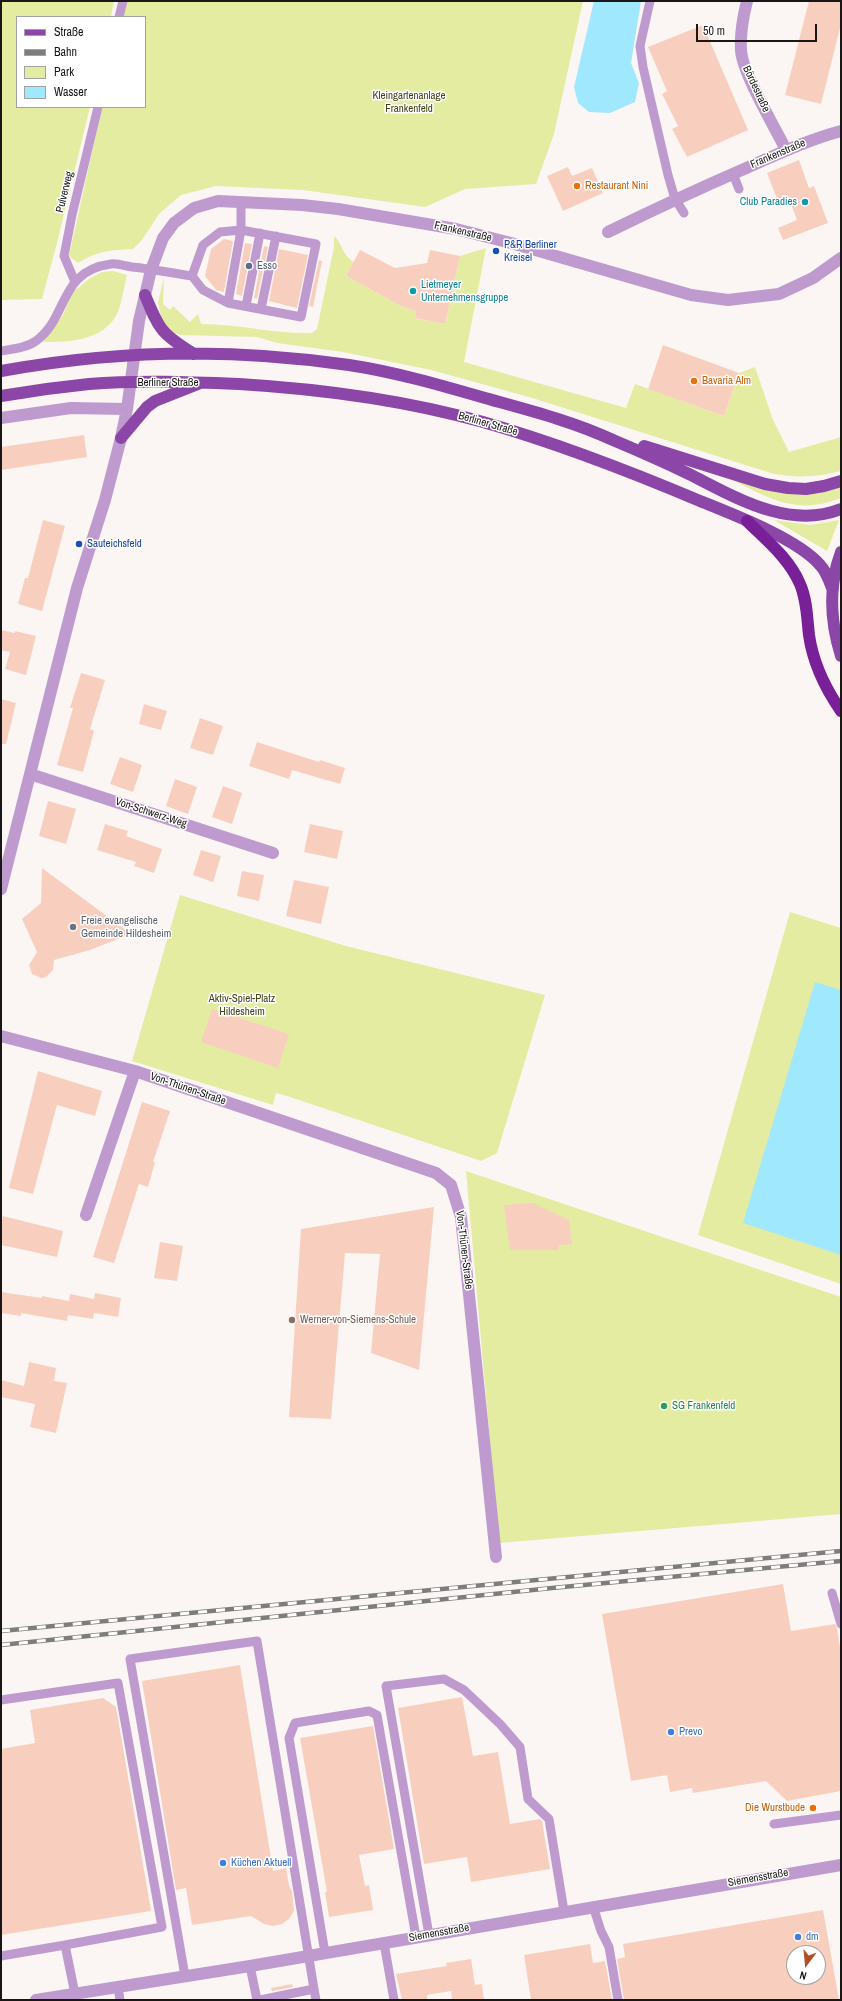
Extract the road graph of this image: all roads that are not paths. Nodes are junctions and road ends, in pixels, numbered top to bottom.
1 (122, 1) edge
2 (650, 1) edge
3 (747, 1) edge
4 (119, 16) edge
5 (98, 108) edge
6 (841, 131) edge
7 (786, 150) junction
8 (733, 174) junction
9 (739, 189) dead end
10 (675, 199) junction
11 (241, 202) junction
12 (684, 213) dead end
13 (241, 230) junction
14 (608, 232) dead end
15 (260, 233) junction
16 (276, 236) junction
17 (841, 258) edge
18 (151, 270) junction
19 (192, 276) junction
20 (75, 282) junction
21 (145, 295) junction
22 (228, 303) junction
23 (246, 306) junction
24 (261, 309) junction
25 (1, 351) edge
26 (195, 354) junction
27 (135, 355) junction
28 (1, 371) edge
29 (203, 382) junction
30 (130, 383) junction
31 (1, 396) edge
32 (127, 409) junction
33 (1, 418) edge
34 (591, 430) junction
35 (120, 438) junction
36 (841, 481) edge
37 (841, 509) edge
38 (747, 520) junction
39 (841, 552) edge
40 (832, 588) junction
41 (841, 656) edge
42 (841, 711) edge
43 (30, 774) junction
44 (273, 853) dead end
45 (1, 889) edge
46 (1, 1036) edge
47 (135, 1071) junction
48 (86, 1215) dead end
49 (496, 1557) dead end
50 (832, 1593) dead end
51 (841, 1624) edge
52 (1, 1700) edge
53 (841, 1814) edge
54 (774, 1824) dead end
55 (841, 1865) edge
56 (593, 1906) junction
57 (564, 1911) junction
58 (429, 1935) junction
59 (416, 1937) junction
60 (384, 1943) junction
61 (66, 1946) junction
62 (325, 1953) junction
63 (1, 1956) edge
64 (308, 1956) junction
65 (250, 1966) junction
66 (185, 1976) junction
67 (118, 1987) junction
68 (314, 1989) junction
69 (75, 1994) junction
70 (36, 2000) edge
71 (120, 2000) edge
72 (257, 2000) edge
73 (260, 2000) edge
74 (316, 2000) edge
75 (394, 2000) edge
76 (618, 2000) edge

1 - 4 lane
2 - 10 lane
3 - 7 street, Bördestraße
5 - 20 lane, Pulverweg
6 - 7 street, Frankenstraße
7 - 8 street, Frankenstraße
8 - 9 lane
8 - 10 street, Frankenstraße
10 - 12 lane
10 - 14 street, Frankenstraße
11 - 13 lane
11 - 17 street, Frankenstraße
11 - 18 street, Frankenstraße
13 - 15 lane
13 - 19 lane
13 - 22 lane
15 - 16 lane
15 - 23 lane
16 - 24 lane
16 - 24 lane
18 - 19 lane
18 - 20 lane
18 - 21 street, Berliner Straße
19 - 22 lane
20 - 25 lane
21 - 26 main road
21 - 27 street, Berliner Straße
22 - 23 lane
23 - 24 lane
26 - 27 main road
26 - 34 main road
27 - 28 main road
27 - 30 street, Berliner Straße
29 - 30 main road, Berliner Straße
29 - 35 main road
29 - 38 main road, Berliner Straße
30 - 31 main road
30 - 32 street
32 - 33 street
32 - 35 street
34 - 36 main road
34 - 37 main road
35 - 43 street
38 - 40 main road, Berliner Straße
38 - 42 highway
39 - 40 main road
40 - 41 main road
43 - 44 street, Von-Schwerz-Weg
43 - 45 street
46 - 47 street, Von-Thünen-Straße
47 - 48 street, Von-Thünen-Straße
47 - 49 street, Von-Thünen-Straße
50 - 51 lane
52 - 61 lane
53 - 54 lane
55 - 56 street, Siemensstraße
56 - 57 street, Siemensstraße
56 - 76 lane
57 - 58 street, Siemensstraße
57 - 58 lane
58 - 59 street, Siemensstraße
59 - 60 street, Siemensstraße
59 - 62 lane
60 - 62 street, Siemensstraße
60 - 75 lane
61 - 63 lane
61 - 69 lane
62 - 64 street, Siemensstraße
64 - 65 street, Siemensstraße
64 - 66 lane
64 - 68 lane
65 - 66 street, Siemensstraße
65 - 72 lane
66 - 67 street, Siemensstraße
67 - 69 street, Siemensstraße
67 - 71 lane
68 - 73 lane
68 - 74 lane
69 - 70 street, Siemensstraße

